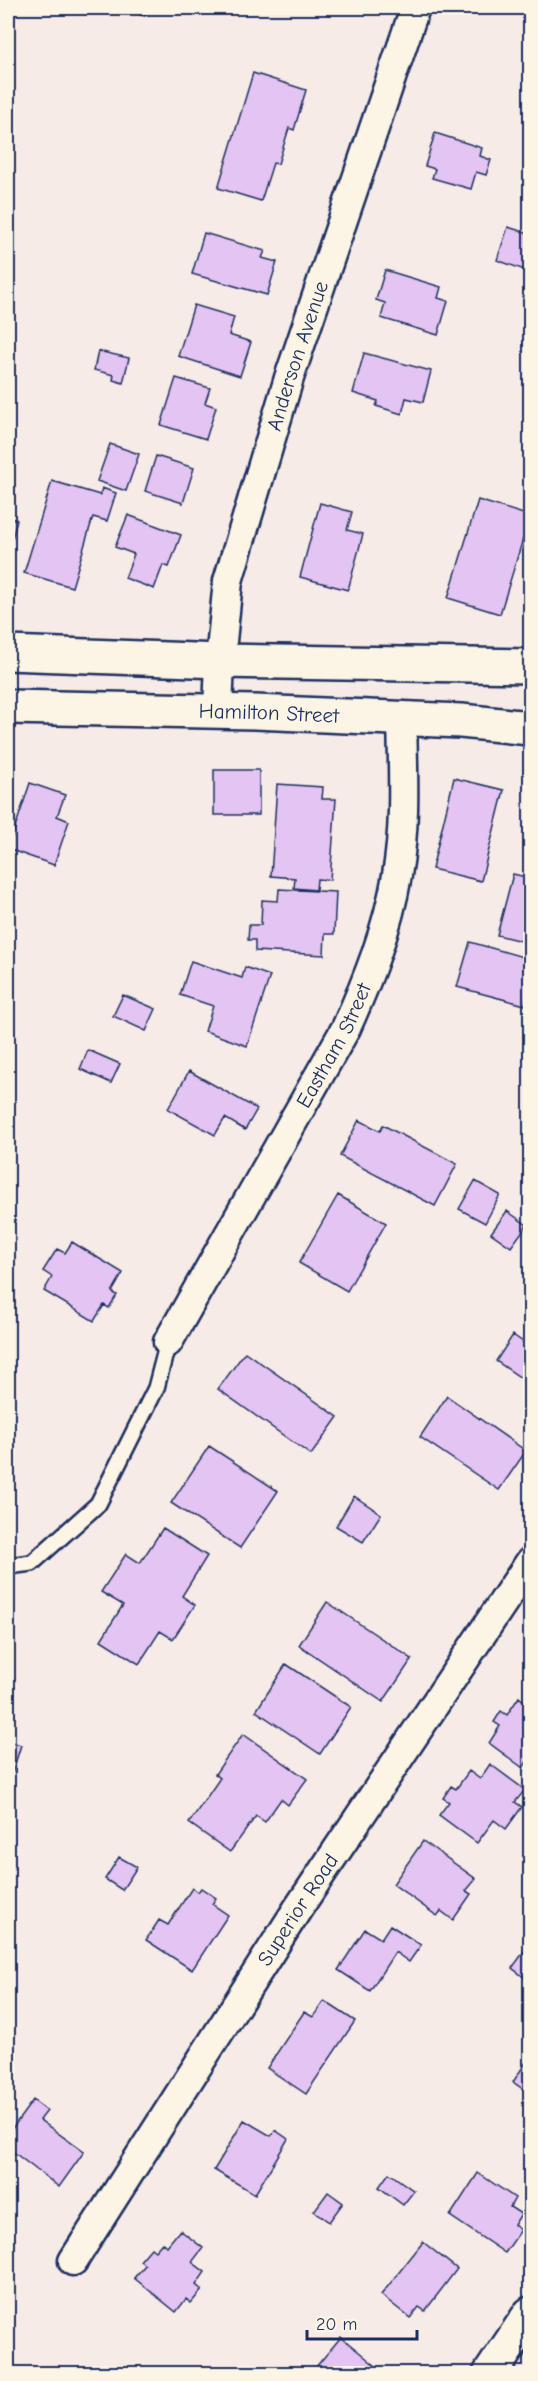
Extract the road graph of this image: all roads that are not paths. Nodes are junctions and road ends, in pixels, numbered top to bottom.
1 (415, 8) edge
2 (8, 653) edge
3 (220, 661) junction
4 (531, 666) edge
5 (8, 707) edge
6 (218, 711) junction
7 (402, 718) junction
8 (531, 728) edge
9 (168, 1342) joint
10 (531, 1562) edge
11 (8, 1566) edge
12 (73, 2260) dead end
13 (531, 2314) edge
14 (490, 2373) edge

1 - 3 street, Anderson Avenue
2 - 3 main road
3 - 4 main road
3 - 6 street, Anderson Avenue
5 - 6 main road, Hamilton Street
6 - 7 main road, Hamilton Street
7 - 8 main road, Hamilton Street
7 - 9 street, Eastham Street
9 - 11 lane
10 - 12 street, Superior Road
13 - 14 main road

